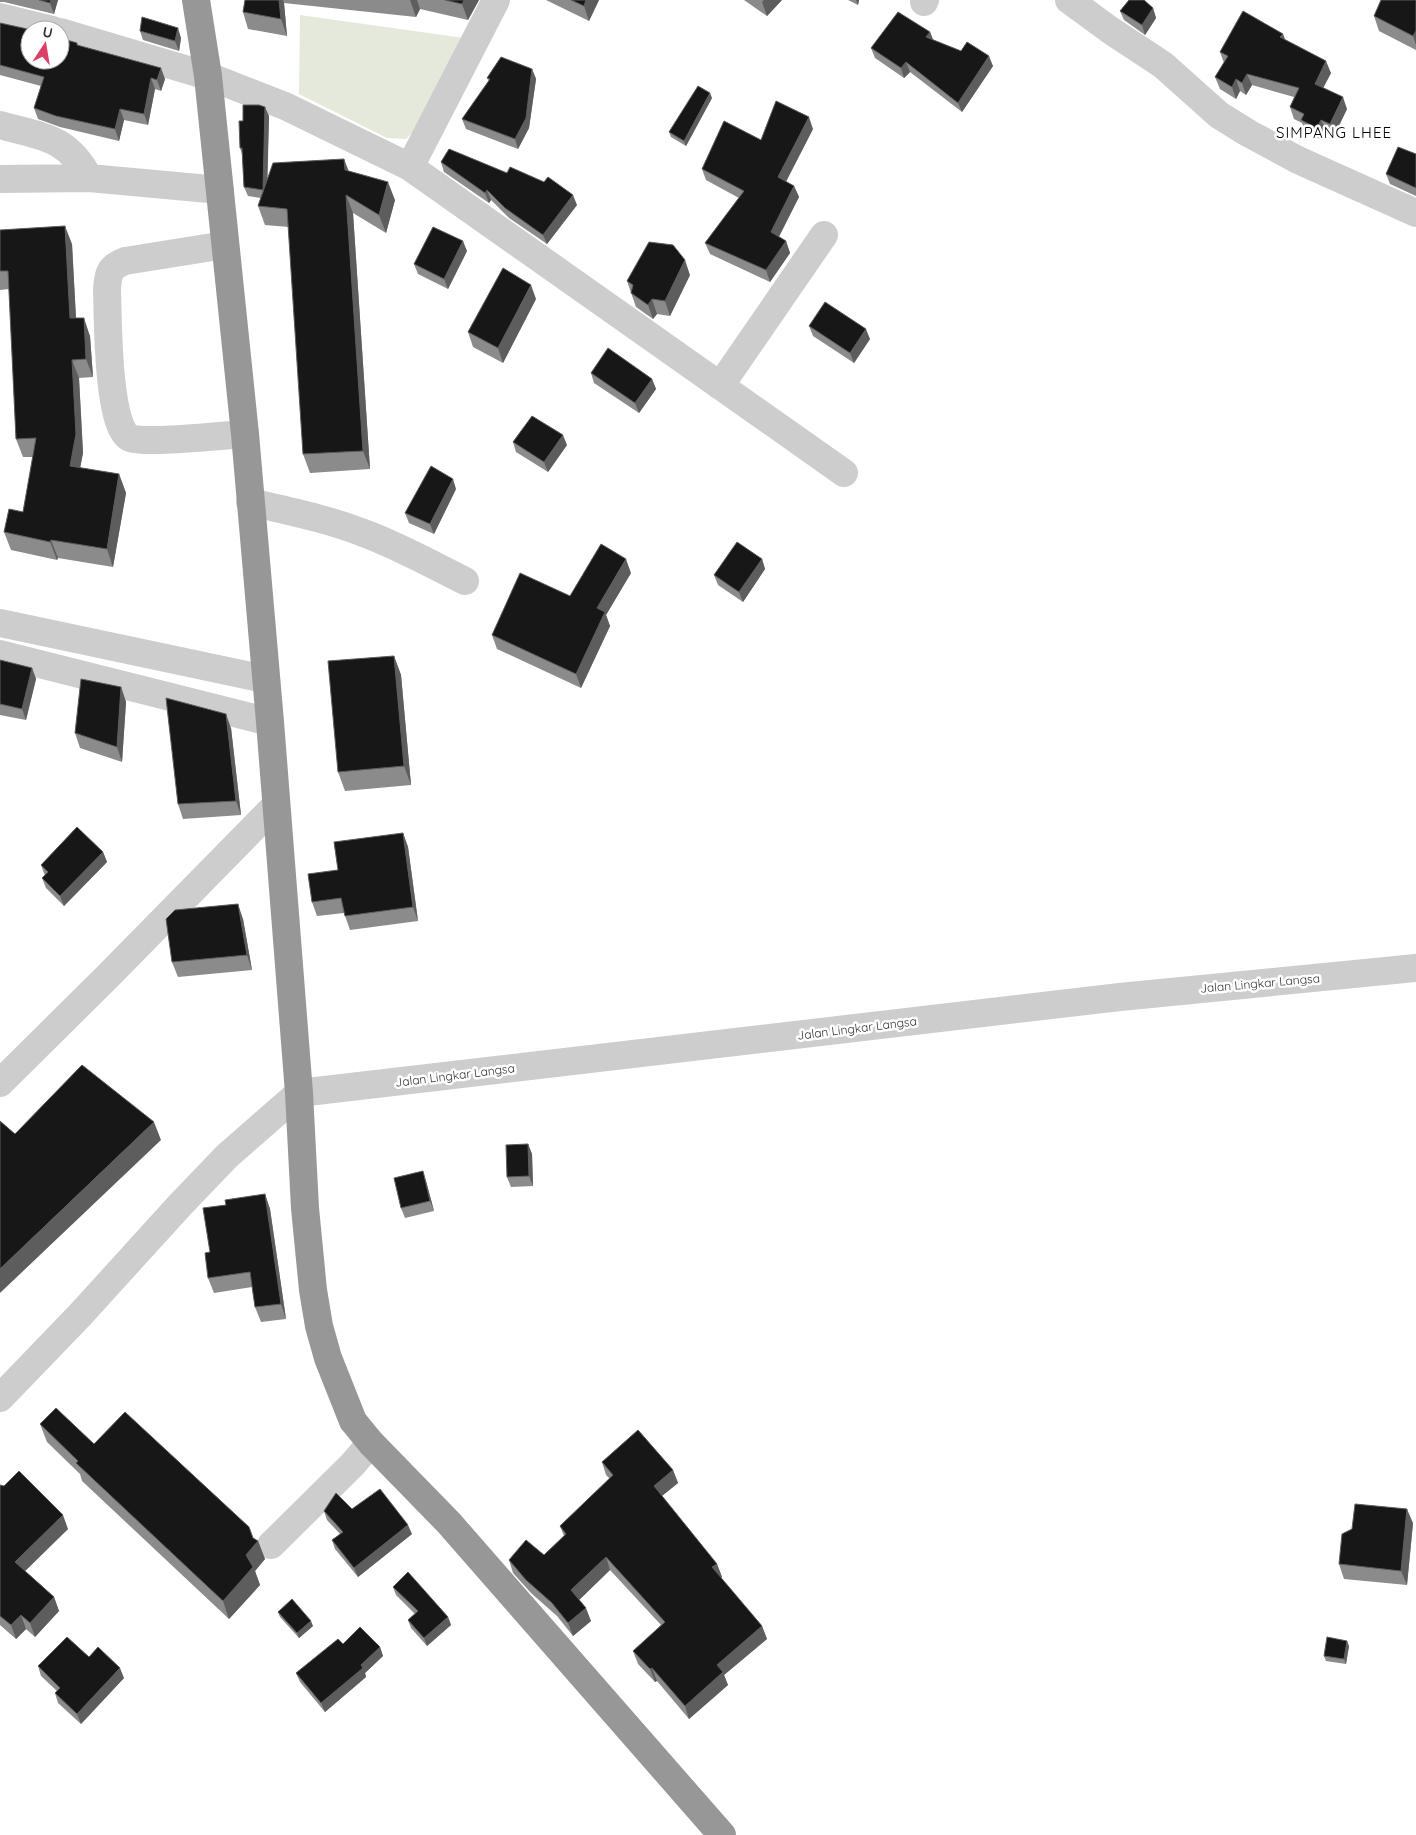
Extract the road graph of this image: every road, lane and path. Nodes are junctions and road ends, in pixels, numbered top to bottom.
1 (196, 0) edge
2 (496, 0) edge
3 (1068, 0) edge
4 (0, 17) edge
5 (20, 22) edge
6 (70, 35) edge
7 (208, 76) junction
8 (0, 125) edge
9 (410, 166) junction
10 (89, 178) junction
11 (0, 179) edge
12 (220, 190) junction
13 (1416, 213) edge
14 (824, 235) dead end
15 (225, 245) junction
16 (720, 386) junction
17 (245, 434) junction
18 (844, 473) dead end
19 (250, 502) junction
20 (465, 581) dead end
21 (0, 623) edge
22 (0, 654) edge
23 (265, 679) junction
24 (270, 722) junction
25 (276, 805) junction
26 (1416, 968) edge
27 (0, 1083) edge
28 (299, 1093) junction
29 (0, 1398) edge
30 (371, 1443) junction
31 (271, 1546) dead end
32 (722, 1835) edge

1 - 7 highway
2 - 9 street
3 - 13 street
4 - 5 street
6 - 7 street
7 - 9 street
7 - 12 highway
8 - 10 street
9 - 16 street
10 - 11 street
10 - 12 street
12 - 15 highway
14 - 16 street
15 - 17 highway
15 - 17 street
16 - 18 street
17 - 19 highway
19 - 20 street
19 - 23 highway
21 - 23 street
22 - 24 street
23 - 24 highway
24 - 25 highway
25 - 27 street
25 - 28 highway
26 - 28 street, Jalan Lingkar Langsa
28 - 29 street
28 - 30 highway
30 - 31 street
30 - 32 highway

